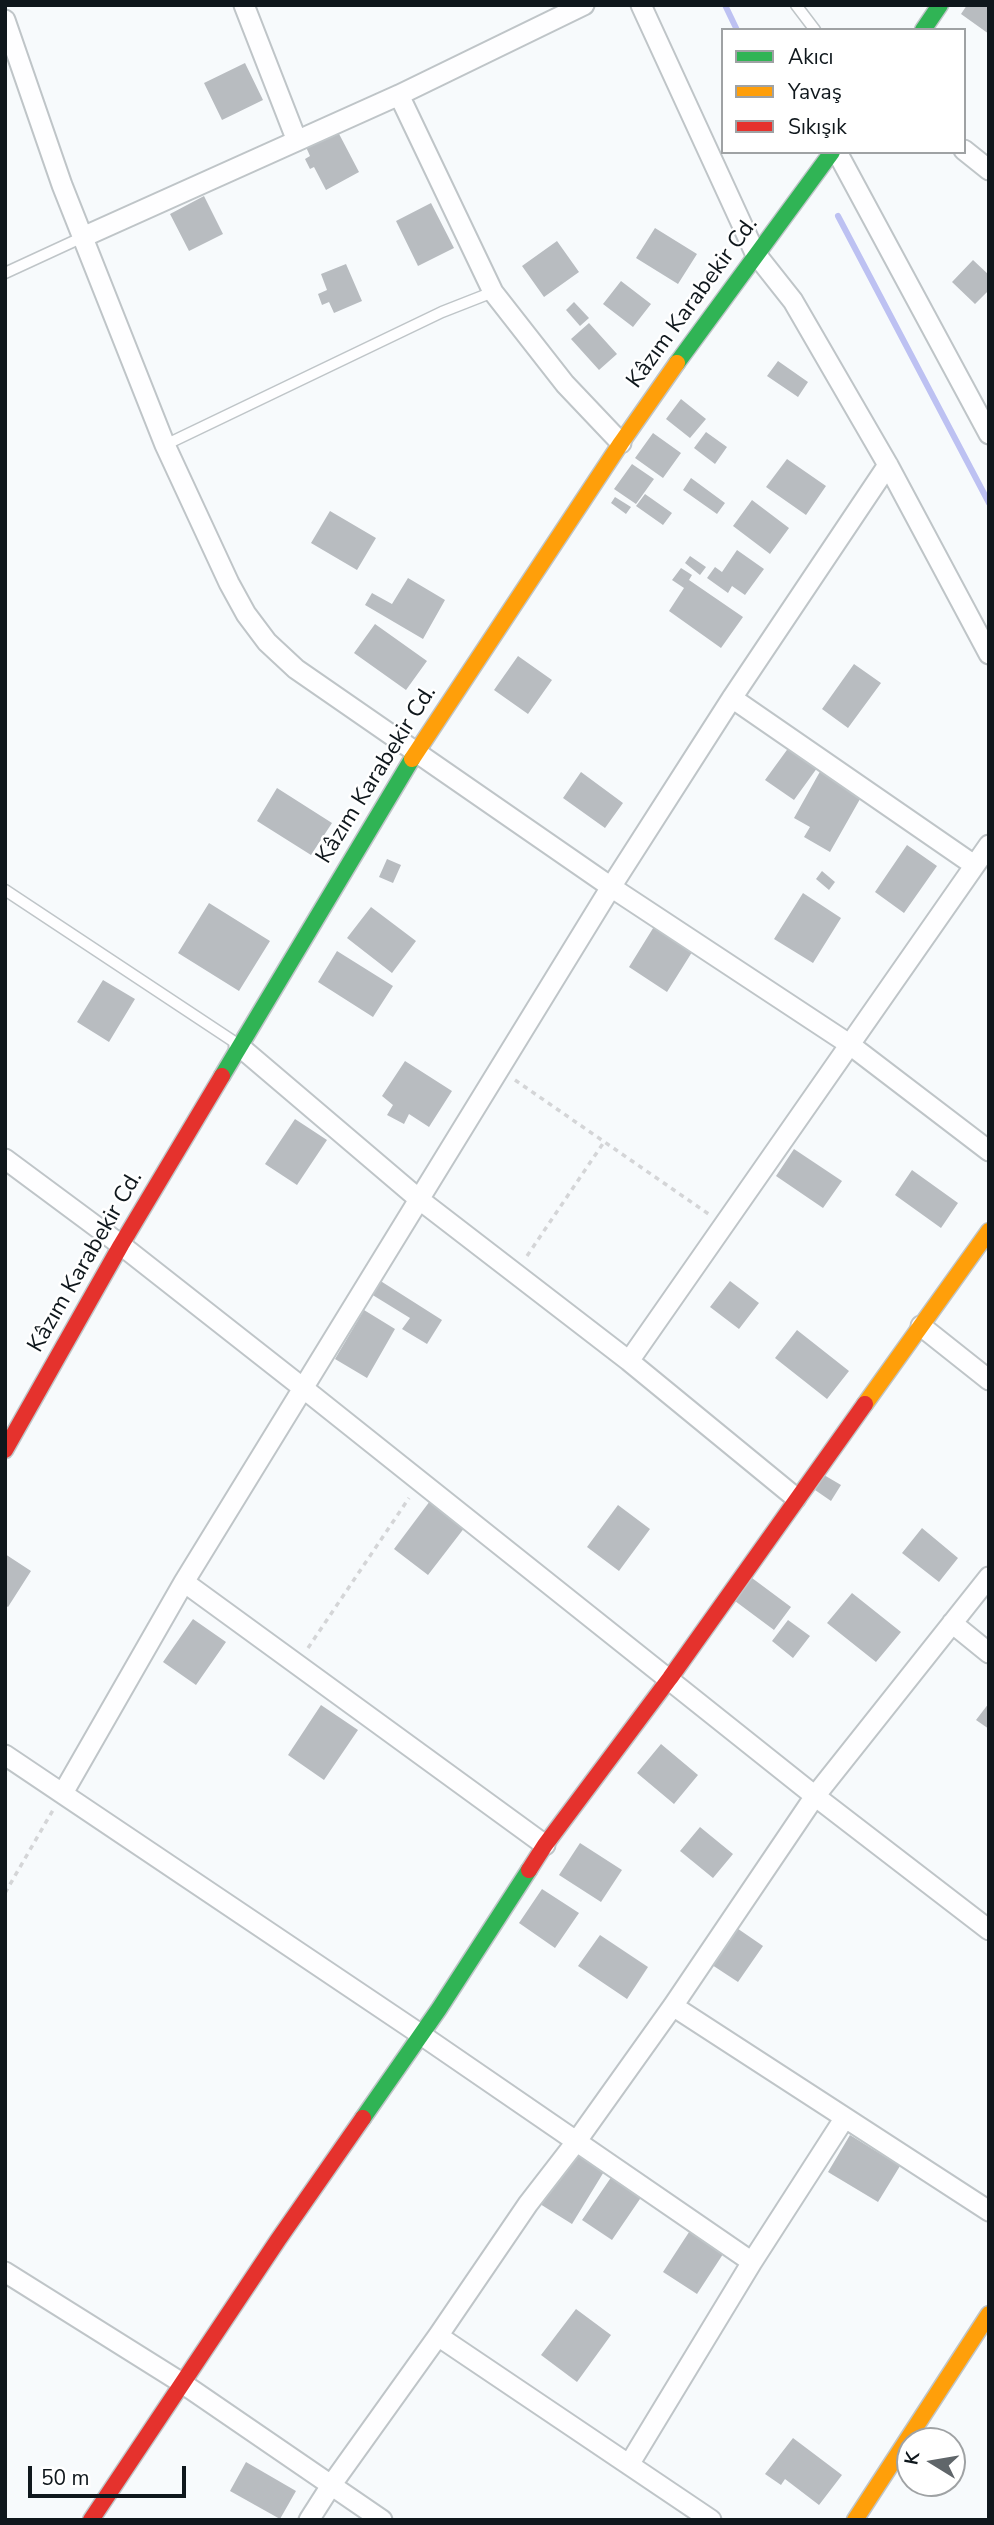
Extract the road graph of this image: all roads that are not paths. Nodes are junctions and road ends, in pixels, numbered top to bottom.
1 (244, 5) edge
2 (584, 5) edge
3 (641, 5) edge
4 (796, 5) edge
5 (940, 5) edge
6 (5, 20) edge
7 (813, 28) edge
8 (924, 28) edge
9 (399, 95) junction
10 (297, 141) junction
11 (966, 152) edge
12 (830, 154) edge
13 (839, 154) edge
14 (989, 170) edge
15 (83, 237) junction
16 (755, 253) junction
17 (5, 273) edge
18 (493, 292) junction
19 (989, 434) edge
20 (621, 443) junction
21 (165, 445) junction
22 (888, 465) junction
23 (989, 654) edge
24 (732, 698) junction
25 (416, 752) junction
26 (989, 845) edge
27 (974, 865) junction
28 (611, 887) junction
29 (5, 890) edge
30 (849, 1044) junction
31 (239, 1046) junction
32 (989, 1151) edge
33 (5, 1159) edge
34 (420, 1200) junction
35 (989, 1231) edge
36 (121, 1245) junction
37 (921, 1326) junction
38 (629, 1361) junction
39 (989, 1380) edge
40 (303, 1388) junction
41 (5, 1450) edge
42 (796, 1498) junction
43 (989, 1577) edge
44 (184, 1582) junction
45 (952, 1623) junction
46 (989, 1653) edge
47 (670, 1678) junction
48 (5, 1755) edge
49 (63, 1793) junction
50 (815, 1796) junction
51 (545, 1845) junction
52 (989, 1930) edge
53 (673, 2006) junction
54 (421, 2034) junction
55 (844, 2119) junction
56 (576, 2142) junction
57 (989, 2211) edge
58 (752, 2262) junction
59 (5, 2272) edge
60 (989, 2314) edge
61 (438, 2336) junction
62 (982, 2340) edge
63 (182, 2383) junction
64 (631, 2463) junction
65 (332, 2484) junction
66 (91, 2520) edge
67 (309, 2520) edge
68 (382, 2520) edge
69 (711, 2520) edge
70 (855, 2520) edge

1 - 10 street
2 - 9 street
3 - 16 street
4 - 7 lane
5 - 8 street
6 - 15 street
9 - 10 street
9 - 18 street
10 - 15 street
11 - 14 street
12 - 16 street, Kâzım Karabekir Cd.
13 - 19 street
15 - 17 lane
15 - 21 street
16 - 20 street, Kâzım Karabekir Cd.
16 - 22 street
18 - 20 street
18 - 21 lane
20 - 25 street, Kâzım Karabekir Cd.
21 - 25 street
22 - 23 street
22 - 24 street
24 - 27 street
24 - 28 street
25 - 28 street
25 - 31 street, Kâzım Karabekir Cd.
26 - 27 street
27 - 30 street
28 - 30 street
28 - 34 street
29 - 31 lane
30 - 32 street
30 - 38 street
31 - 34 street
31 - 36 street, Kâzım Karabekir Cd.
33 - 36 street
34 - 38 street
34 - 40 street
35 - 37 street
36 - 40 street
36 - 41 street, Kâzım Karabekir Cd.
37 - 39 street
37 - 42 street
38 - 42 street
40 - 44 street
40 - 47 street
42 - 47 street
43 - 45 street
44 - 49 street
44 - 51 street
45 - 46 street
45 - 50 street
47 - 50 street
47 - 51 street
48 - 49 street
49 - 54 street
50 - 52 street
50 - 53 street
51 - 54 street
53 - 55 street
53 - 56 street
54 - 56 street
54 - 63 street
55 - 57 street
55 - 58 street
56 - 58 street
56 - 61 street
58 - 64 street
59 - 63 street
60 - 62 street
61 - 64 street
61 - 65 street
62 - 70 street
63 - 65 street
63 - 66 street
64 - 69 street
65 - 67 street
65 - 68 street

